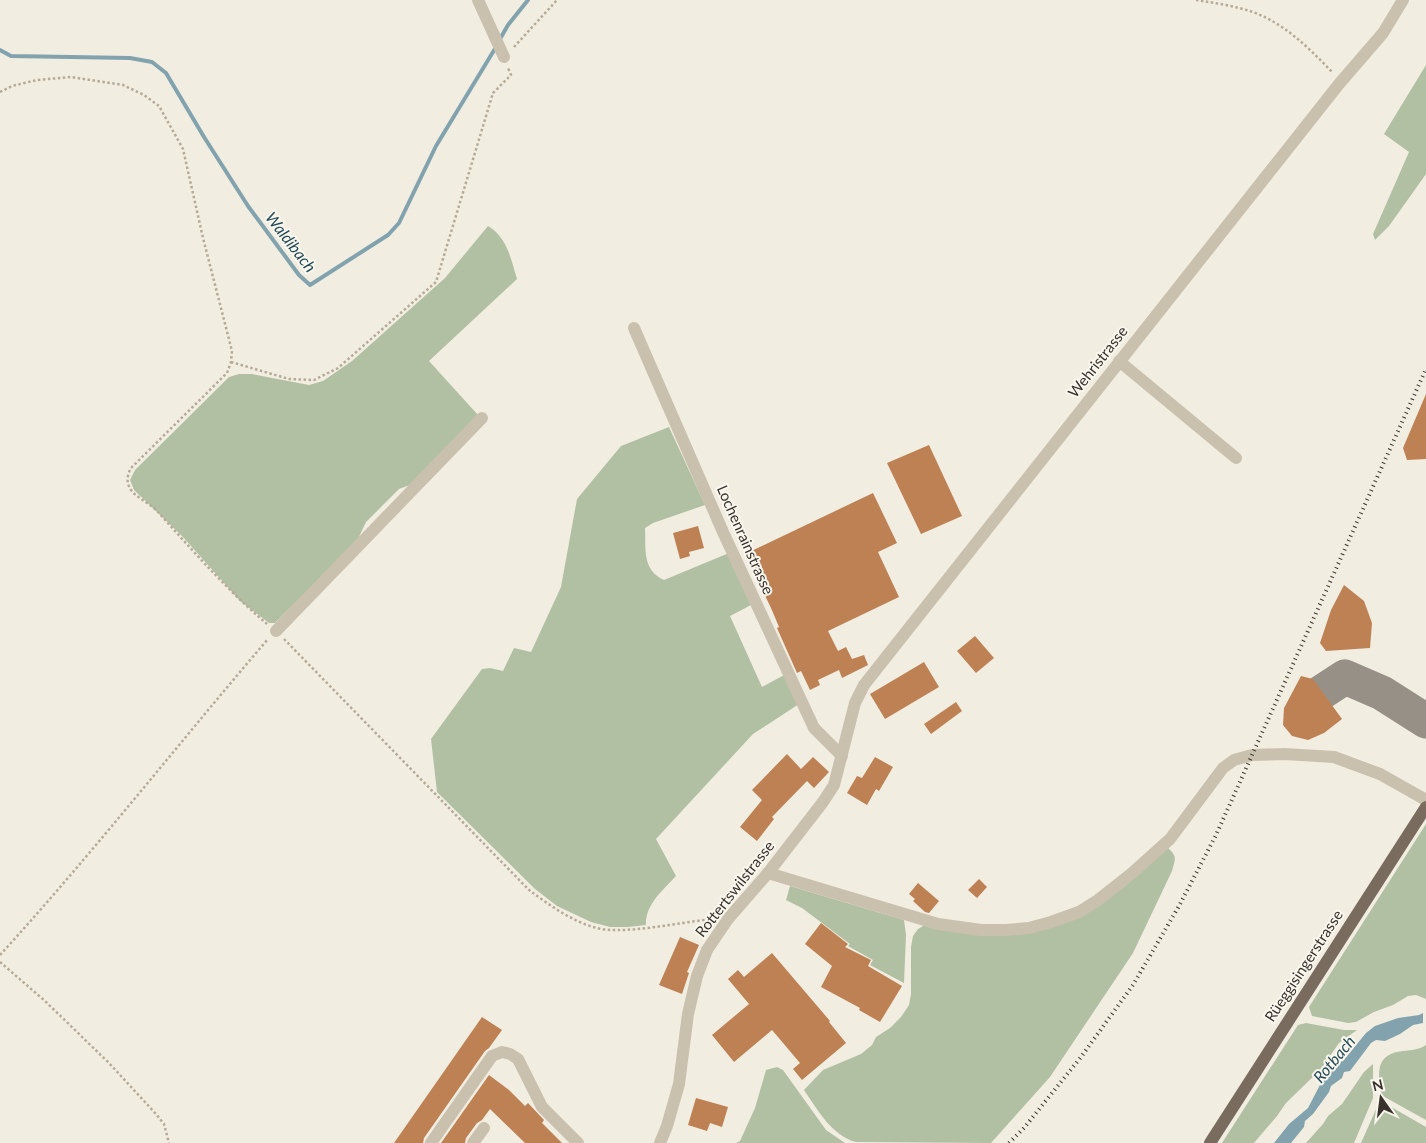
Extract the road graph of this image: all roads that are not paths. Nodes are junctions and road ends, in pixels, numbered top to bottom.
1 (478, 0) edge
2 (1404, 0) edge
3 (504, 57) road end
4 (634, 328) dead end
5 (1119, 362) junction
6 (482, 418) dead end
7 (1236, 458) dead end
8 (276, 631) road end
9 (842, 756) junction
10 (1426, 800) edge
11 (1426, 807) edge
12 (768, 873) junction
13 (484, 1128) dead end
14 (431, 1143) edge
15 (473, 1143) edge
16 (578, 1143) edge
17 (660, 1143) edge
18 (1210, 1143) edge

1 - 3 street
2 - 5 street, Wehristrasse
4 - 9 street, Lochenrainstrasse
5 - 7 street
5 - 9 street, Wehristrasse
6 - 8 street
9 - 12 street, Rottertswilstrasse
10 - 12 street
11 - 18 main road, Rüeggisingerstrasse
12 - 17 street, Rottertswilstrasse
13 - 15 street
14 - 16 street

